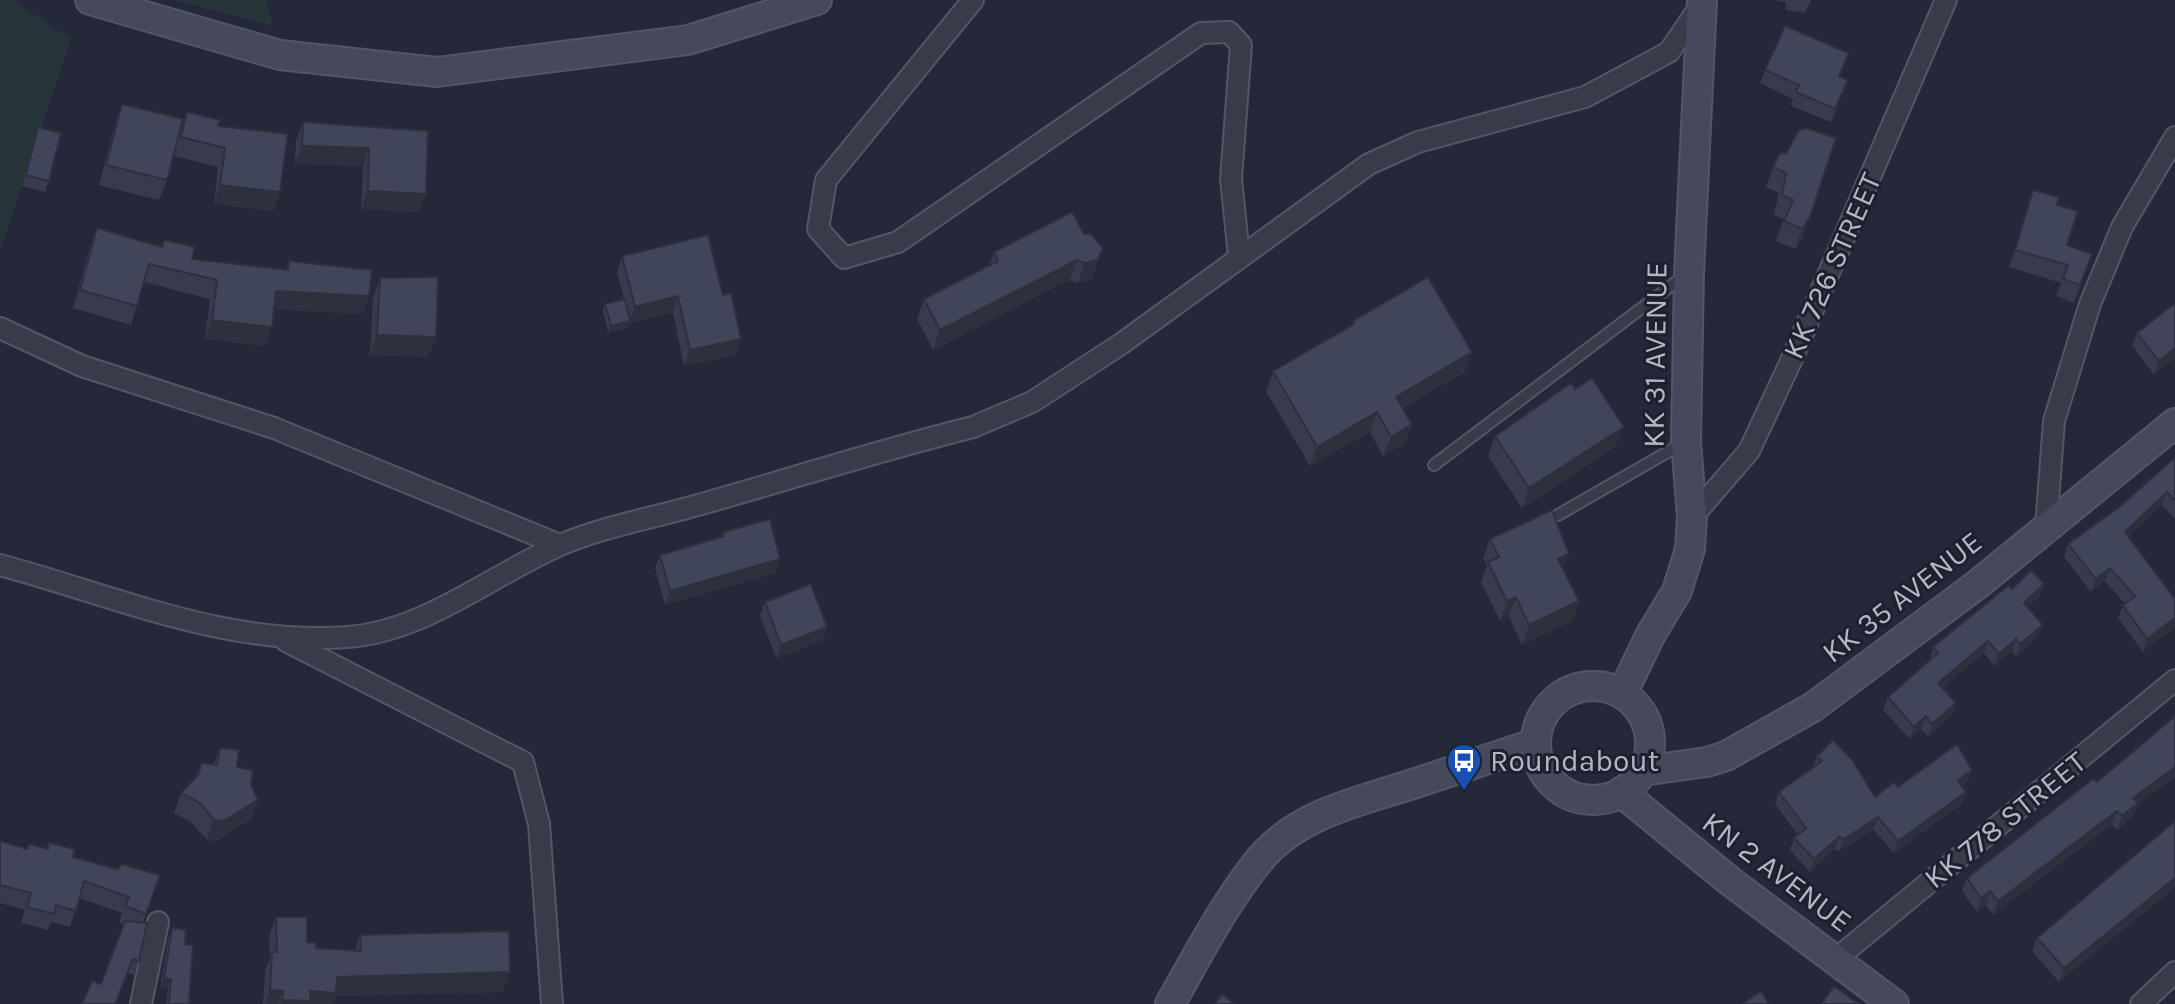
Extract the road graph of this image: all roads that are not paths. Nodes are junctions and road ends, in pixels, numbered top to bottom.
1 (90, 0) edge
2 (817, 0) edge
3 (973, 0) edge
4 (1946, 0) edge
5 (1702, 2) edge
6 (2175, 137) edge
7 (1239, 256) junction
8 (1689, 273) junction
9 (0, 328) edge
10 (2175, 423) edge
11 (1686, 441) junction
12 (1434, 465) dead end
13 (1558, 515) edge
14 (1692, 517) junction
15 (2046, 527) junction
16 (560, 545) junction
17 (0, 565) edge
18 (280, 638) junction
19 (2175, 680) edge
20 (1622, 694) junction
21 (1536, 743) junction
22 (1642, 771) junction
23 (1621, 792) junction
24 (158, 922) dead end
25 (1836, 959) junction
26 (2175, 972) edge
27 (141, 1004) edge
28 (552, 1004) edge
29 (1170, 1004) edge
30 (1894, 1004) edge
31 (2141, 1004) edge

1 - 2 main road
3 - 7 street
4 - 14 street, KK 726 STREET
5 - 7 street
5 - 8 main road, KK 31 AVENUE
6 - 15 street
7 - 16 street
8 - 11 main road, KK 31 AVENUE
8 - 12 lane
9 - 16 street
10 - 15 main road, KK 35 AVENUE
11 - 13 lane
11 - 14 main road, KK 31 AVENUE
14 - 20 main road, KK 31 AVENUE
15 - 22 main road, KK 35 AVENUE
16 - 18 street
17 - 18 street
18 - 28 street
19 - 25 street, KK 778 STREET
20 - 21 main road
20 - 22 main road
21 - 23 main road
21 - 29 main road
22 - 23 main road
23 - 25 main road, KN 2 AVENUE
24 - 27 street
25 - 30 main road, KN 2 AVENUE
26 - 31 street

